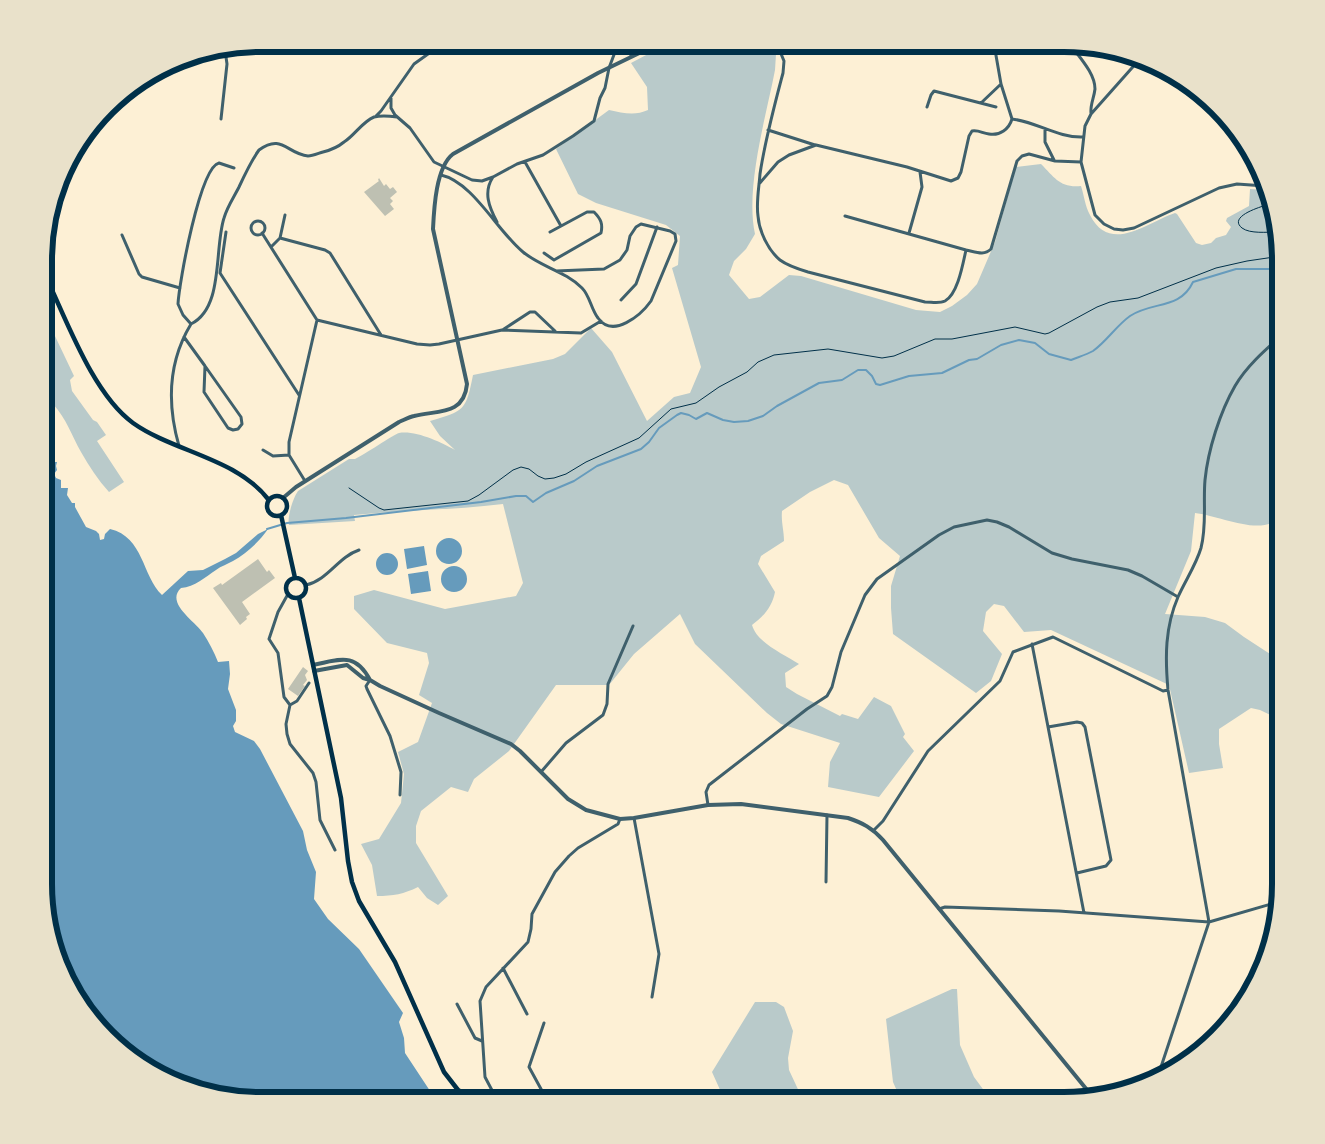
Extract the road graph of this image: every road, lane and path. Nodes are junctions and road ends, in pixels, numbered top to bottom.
1 (431, 52) edge
2 (616, 52) edge
3 (628, 52) edge
4 (641, 52) edge
5 (780, 52) edge
6 (995, 52) edge
7 (1076, 53) edge
8 (225, 55) edge
9 (632, 56) junction
10 (1134, 65) edge
11 (609, 68) junction
12 (1001, 84) junction
13 (391, 98) junction
14 (981, 103) junction
15 (927, 107) dead end
16 (996, 108) dead end
17 (1091, 114) junction
18 (374, 117) junction
19 (397, 117) junction
20 (221, 119) dead end
21 (1012, 119) junction
22 (1045, 129) junction
23 (768, 130) junction
24 (1084, 137) junction
25 (816, 145) junction
26 (1055, 161) junction
27 (525, 162) junction
28 (1081, 162) junction
29 (443, 166) junction
30 (234, 168) dead end
31 (920, 172) junction
32 (441, 175) junction
33 (493, 176) junction
34 (759, 185) junction
35 (1258, 186) edge
36 (1265, 206) edge
37 (286, 215) dead end
38 (845, 216) dead end
39 (561, 226) junction
40 (500, 227) junction
41 (657, 227) junction
42 (226, 232) dead end
43 (550, 232) dead end
44 (1271, 232) edge
45 (262, 233) junction
46 (909, 233) junction
47 (122, 235) dead end
48 (280, 238) junction
49 (271, 247) junction
50 (966, 250) junction
51 (544, 253) dead end
52 (1272, 257) edge
53 (556, 271) junction
54 (180, 288) junction
55 (52, 290) edge
56 (621, 300) dead end
57 (317, 320) junction
58 (601, 321) junction
59 (191, 324) junction
60 (502, 330) junction
61 (555, 332) junction
62 (381, 335) junction
63 (184, 336) junction
64 (457, 340) junction
65 (1272, 344) edge
66 (205, 366) junction
67 (299, 395) junction
68 (179, 446) junction
69 (262, 450) dead end
70 (289, 455) junction
71 (305, 481) junction
72 (349, 488) dead end
73 (283, 498) junction
74 (268, 500) junction
75 (281, 515) junction
76 (359, 550) dead end
77 (294, 578) junction
78 (306, 585) junction
79 (288, 594) junction
80 (1178, 597) junction
81 (299, 598) junction
82 (633, 626) dead end
83 (1032, 644) junction
84 (313, 665) junction
85 (314, 671) junction
86 (370, 680) junction
87 (309, 683) dead end
88 (1168, 690) junction
89 (290, 705) junction
90 (1048, 727) junction
91 (541, 772) junction
92 (400, 795) dead end
93 (708, 805) junction
94 (827, 815) junction
95 (634, 818) junction
96 (620, 819) junction
97 (874, 830) junction
98 (334, 850) dead end
99 (1076, 873) junction
100 (826, 882) dead end
101 (1271, 905) edge
102 (939, 909) junction
103 (1084, 913) junction
104 (1209, 922) junction
105 (503, 968) junction
106 (652, 997) dead end
107 (457, 1004) dead end
108 (527, 1014) dead end
109 (544, 1023) dead end
110 (482, 1041) junction
111 (1161, 1068) edge
112 (1087, 1090) edge
113 (461, 1092) edge
114 (493, 1092) edge
115 (543, 1092) edge

1 - 13 street
2 - 11 street
3 - 9 street
4 - 9 street
5 - 23 street
6 - 12 street
7 - 17 street
8 - 20 street
9 - 11 street
10 - 17 street
11 - 27 street
11 - 29 street
12 - 14 street
12 - 21 street
13 - 18 street
13 - 19 street
14 - 15 street
14 - 16 street
17 - 24 street
18 - 19 street
18 - 59 street
19 - 29 street
21 - 22 street
21 - 31 street
22 - 24 street
22 - 26 street
23 - 25 street
23 - 34 street
24 - 28 street
25 - 31 street
25 - 34 street
26 - 28 street
26 - 50 street
27 - 33 street
27 - 39 street
28 - 35 street
29 - 32 street
29 - 33 street
30 - 54 street
31 - 46 street
32 - 40 street
32 - 64 street
33 - 40 street
34 - 50 street
36 - 44 path
37 - 48 street
38 - 46 street
39 - 43 street
39 - 51 street
40 - 53 street
41 - 53 street
41 - 56 street
41 - 58 street
42 - 67 street
45 - 45 street
45 - 49 street
46 - 50 street
47 - 54 street
48 - 49 street
48 - 62 street
49 - 57 street
52 - 72 path
53 - 58 street
54 - 59 street
55 - 68 main road
57 - 62 street
57 - 67 street
58 - 61 street
59 - 63 street
60 - 61 street
60 - 61 street
60 - 64 street
62 - 64 street
63 - 66 street
63 - 68 street
64 - 71 street
65 - 80 street
66 - 66 street
67 - 70 street
68 - 74 main road
69 - 70 street
70 - 71 street
71 - 73 street
73 - 74 main road
73 - 75 main road
74 - 75 main road
75 - 77 main road
76 - 78 street
77 - 78 main road
77 - 79 main road
78 - 81 main road
79 - 81 main road
79 - 89 street
80 - 88 street
80 - 93 street
81 - 84 main road
82 - 91 street
83 - 88 street
83 - 90 street
83 - 97 street
84 - 85 main road
84 - 86 street
85 - 86 street
85 - 113 main road
86 - 91 street
86 - 92 street
87 - 89 street
88 - 104 street
89 - 98 street
90 - 99 street
90 - 99 street
91 - 96 street
93 - 94 street
93 - 95 street
94 - 97 street
94 - 100 street
95 - 96 street
95 - 106 street
96 - 105 street
97 - 102 street
99 - 103 street
101 - 104 street
102 - 103 street
102 - 112 street
103 - 104 street
104 - 111 street
105 - 108 street
105 - 110 street
107 - 110 street
109 - 115 street
110 - 114 street

